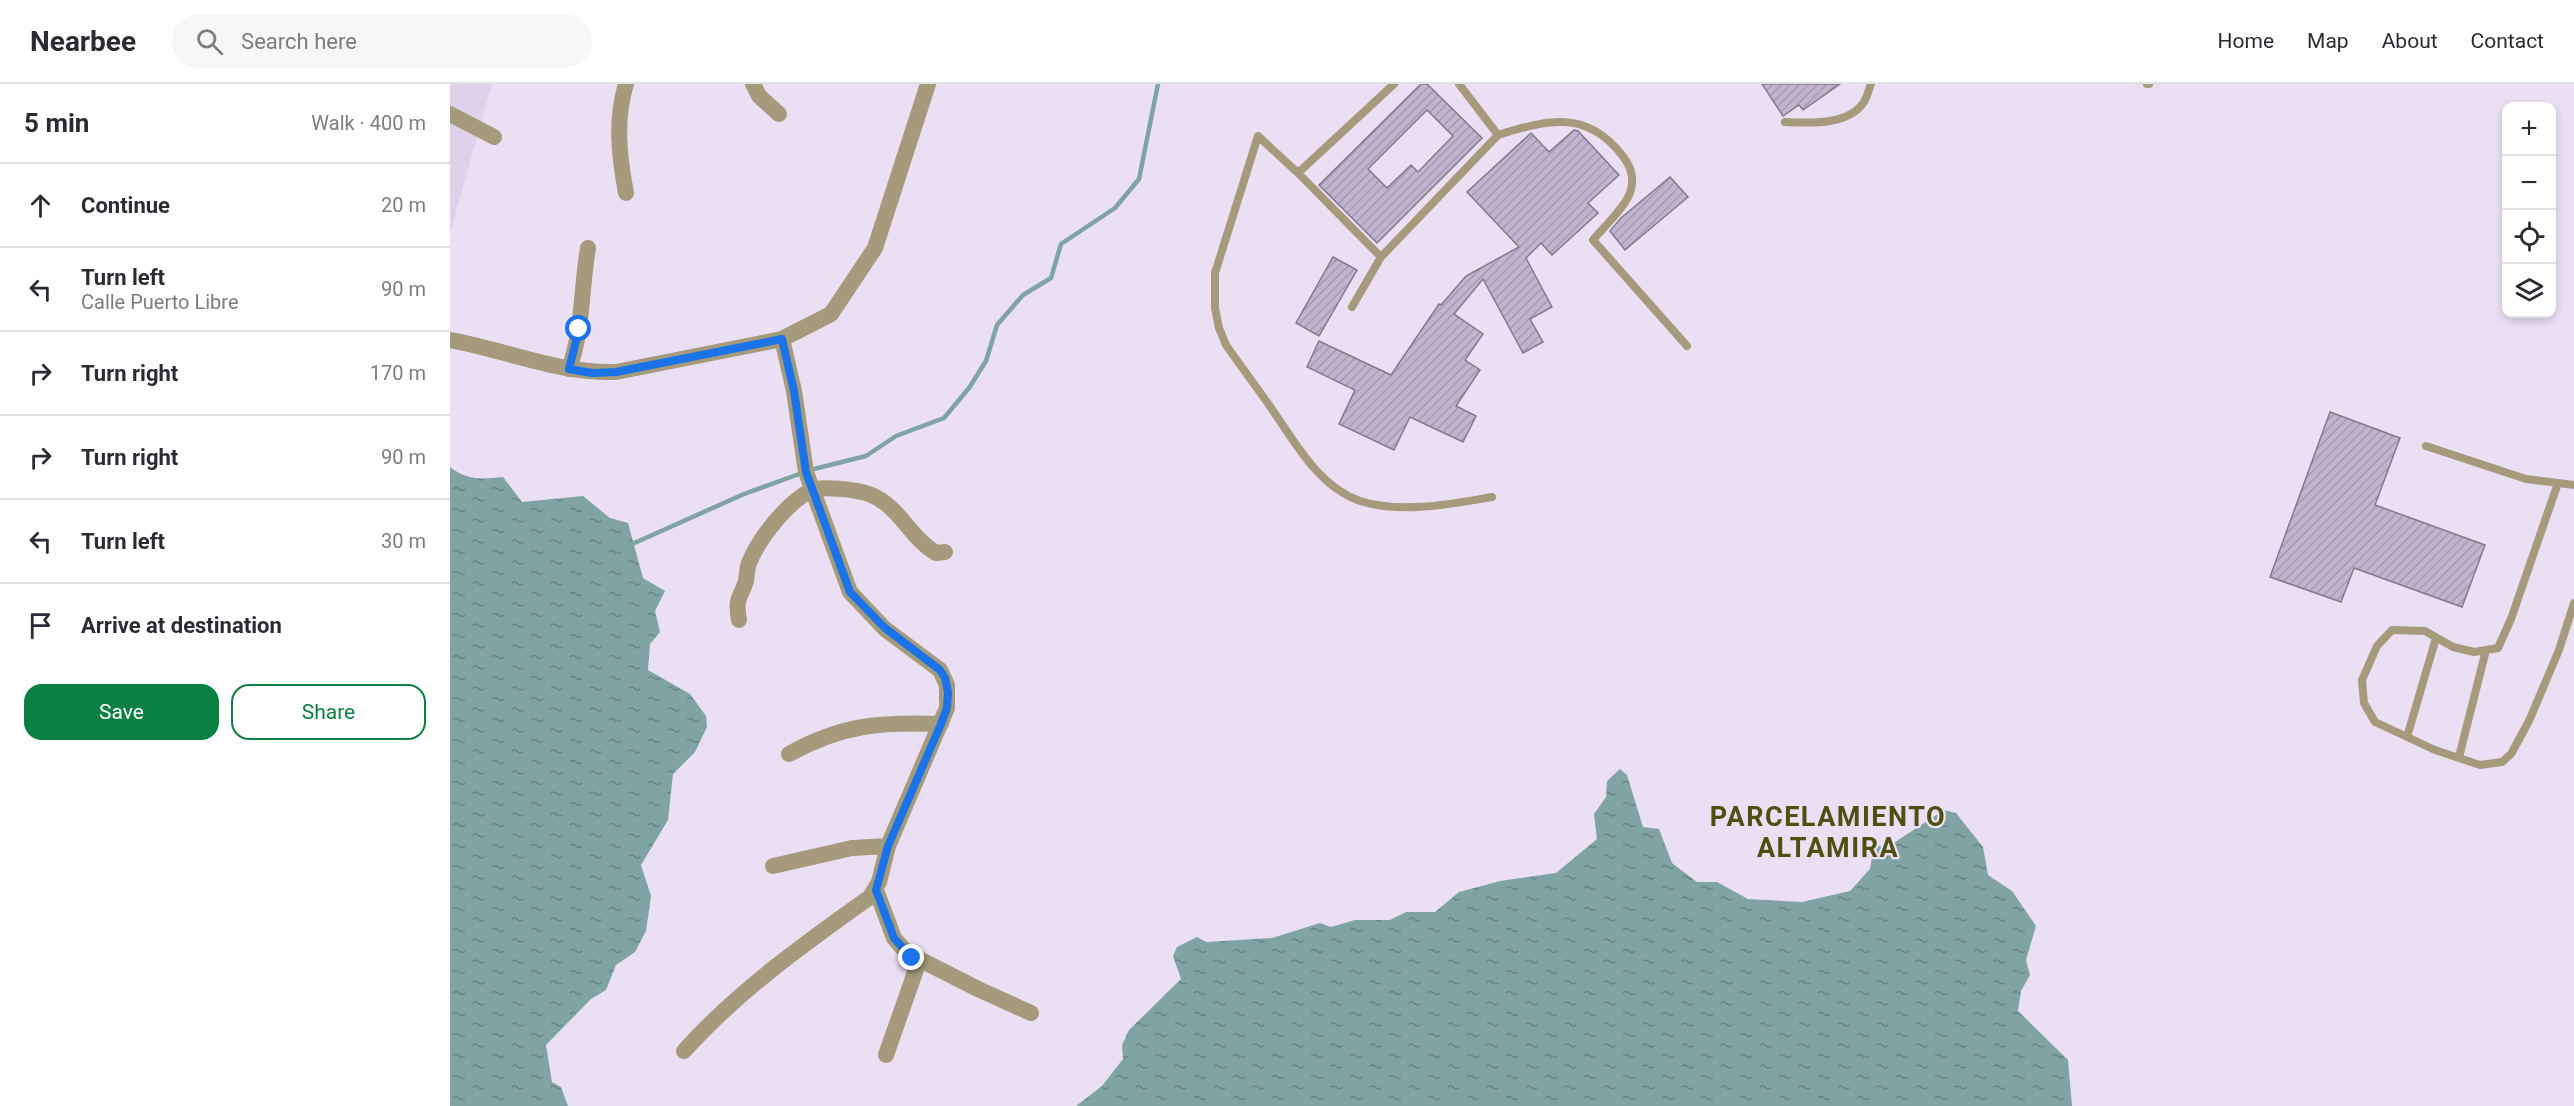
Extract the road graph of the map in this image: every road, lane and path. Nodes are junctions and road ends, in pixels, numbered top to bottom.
1 (626, 84) edge
2 (753, 84) edge
3 (928, 84) edge
4 (1394, 84) edge
5 (1459, 84) edge
6 (1871, 84) edge
7 (450, 114) edge
8 (779, 114) dead end
9 (1785, 122) dead end
10 (1498, 135) junction
11 (494, 136) dead end
12 (1298, 173) junction
13 (626, 193) dead end
14 (588, 248) dead end
15 (1381, 257) junction
16 (1353, 307) dead end
17 (782, 339) junction
18 (450, 340) edge
19 (1687, 346) dead end
20 (569, 369) junction
21 (2426, 446) dead end
22 (2558, 483) junction
23 (2574, 485) edge
24 (812, 489) junction
25 (1492, 497) dead end
26 (945, 552) dead end
27 (2574, 603) edge
28 (739, 620) dead end
29 (2436, 638) junction
30 (2486, 650) junction
31 (941, 724) junction
32 (2408, 737) junction
33 (789, 754) dead end
34 (2459, 757) junction
35 (888, 846) junction
36 (773, 866) dead end
37 (876, 890) junction
38 (919, 961) junction
39 (1031, 1013) dead end
40 (684, 1051) dead end
41 (886, 1055) dead end

1 - 13 street
2 - 8 street
3 - 17 street
4 - 12 lane
5 - 10 lane
6 - 9 lane
7 - 11 street
10 - 15 lane
10 - 19 lane
12 - 15 lane
12 - 25 lane
14 - 20 street
15 - 16 lane
17 - 20 street
17 - 24 street
18 - 20 street
21 - 22 lane
22 - 23 lane
22 - 30 lane
24 - 26 street
24 - 28 street
24 - 31 street
27 - 34 lane
29 - 30 lane
29 - 32 lane
29 - 32 lane
30 - 34 lane
31 - 33 street
31 - 35 street
32 - 34 lane
35 - 36 street
35 - 37 street
37 - 38 street
37 - 40 street
38 - 39 street
38 - 41 street

